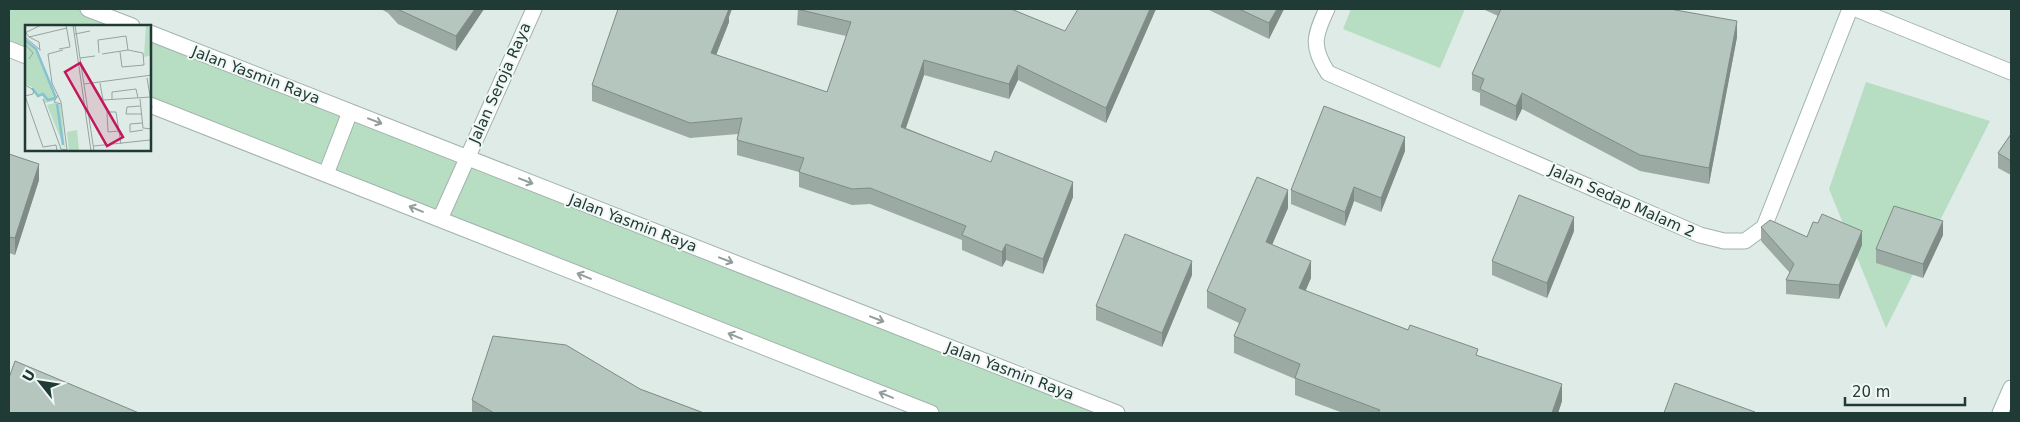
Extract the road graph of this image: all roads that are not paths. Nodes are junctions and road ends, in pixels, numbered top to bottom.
1 (88, 9) edge
2 (534, 9) edge
3 (1327, 9) edge
4 (1850, 9) edge
5 (1856, 9) edge
6 (129, 25) edge
7 (151, 33) edge
8 (9, 49) edge
9 (25, 56) edge
10 (2011, 72) edge
11 (151, 105) edge
12 (350, 112) junction
13 (467, 158) junction
14 (326, 174) junction
15 (440, 219) junction
16 (2011, 388) edge
17 (931, 413) edge
18 (1117, 413) edge
19 (2000, 413) edge

1 - 6 street
2 - 13 street, Jalan Seroja Raya
3 - 4 street, Jalan Sedap Malam 2
5 - 10 street
7 - 12 street, Jalan Yasmin Raya
8 - 9 street
11 - 14 street
12 -> 13 street, Jalan Yasmin Raya
12 - 14 street
13 - 15 street, Jalan Seroja Raya
13 -> 18 street, Jalan Yasmin Raya
15 -> 14 street
17 -> 15 street
16 - 19 street

